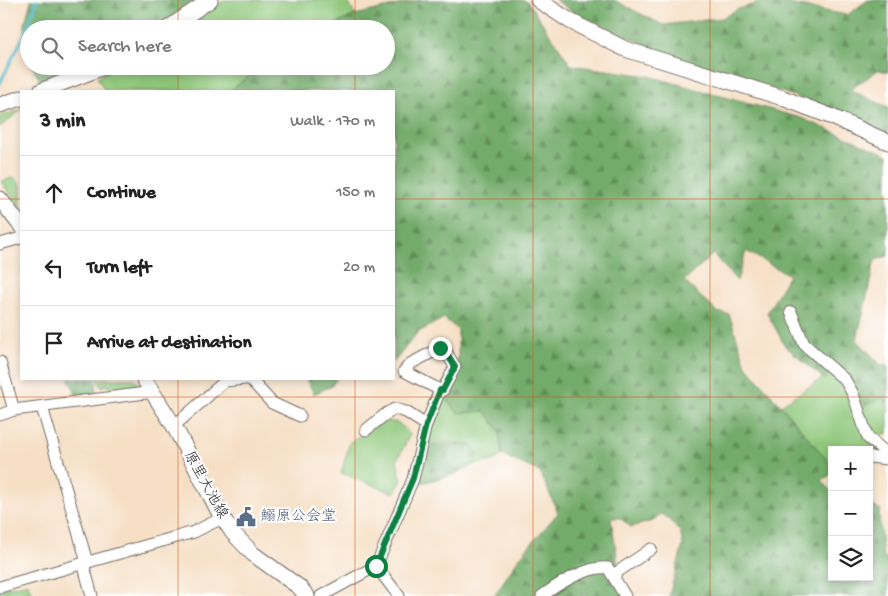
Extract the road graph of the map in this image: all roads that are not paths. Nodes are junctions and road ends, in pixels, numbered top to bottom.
1 (210, 0) edge
2 (538, 0) edge
3 (180, 20) edge
4 (85, 75) edge
5 (49, 90) edge
6 (20, 98) edge
7 (0, 105) edge
8 (888, 142) edge
9 (0, 199) edge
10 (20, 225) edge
11 (20, 238) edge
12 (0, 244) edge
13 (791, 312) dead end
14 (0, 362) edge
15 (145, 380) edge
16 (225, 380) edge
17 (251, 380) edge
18 (440, 390) dead end
19 (153, 392) junction
20 (42, 407) junction
21 (14, 410) junction
22 (0, 415) edge
23 (300, 416) dead end
24 (426, 425) junction
25 (174, 426) junction
26 (366, 430) dead end
27 (888, 454) edge
28 (873, 457) edge
29 (888, 459) edge
30 (222, 518) junction
31 (651, 549) dead end
32 (85, 563) junction
33 (376, 566) junction
34 (613, 575) junction
35 (0, 587) edge
36 (92, 596) edge
37 (307, 596) edge
38 (321, 596) edge
39 (399, 596) edge
40 (542, 596) edge
41 (625, 596) edge

1 - 3 street
2 - 8 street
4 - 5 street
6 - 7 street
9 - 10 street
11 - 12 street
13 - 27 street
14 - 21 street
15 - 19 street, 原里大池線
16 - 25 street
17 - 23 street
18 - 24 street
19 - 20 street
19 - 25 street, 原里大池線
20 - 21 street
20 - 32 street
21 - 22 street
24 - 26 street
24 - 33 street
25 - 30 street, 原里大池線
28 - 29 street
30 - 32 street
30 - 37 street, 原里大池線
31 - 34 street
32 - 35 street
32 - 36 street
33 - 38 street
33 - 39 street
34 - 40 street
34 - 41 street

